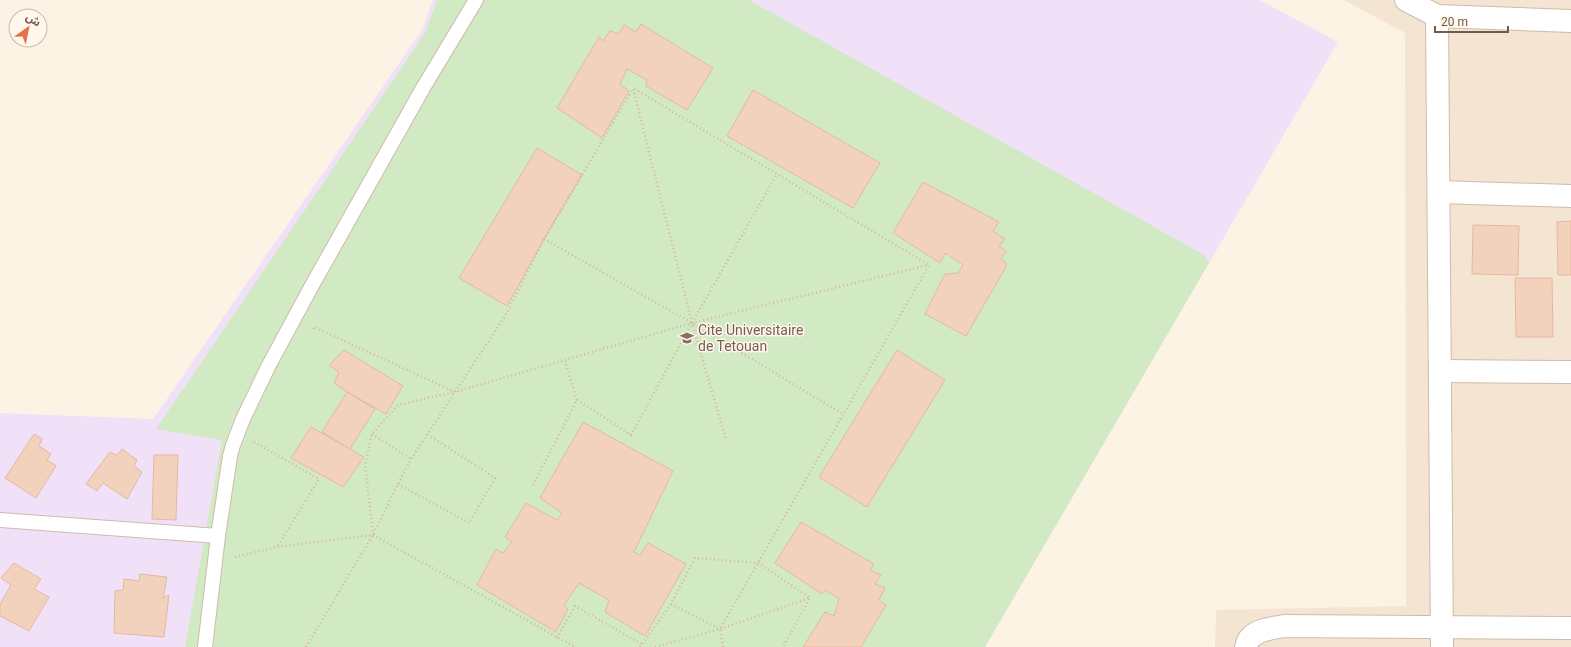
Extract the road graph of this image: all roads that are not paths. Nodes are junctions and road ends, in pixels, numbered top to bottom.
1 (476, 0) edge
2 (1406, 0) edge
3 (1437, 16) junction
4 (1571, 21) edge
5 (1439, 192) junction
6 (1571, 196) edge
7 (1440, 371) junction
8 (1571, 372) edge
9 (0, 520) edge
10 (218, 536) junction
11 (1571, 628) edge
12 (1443, 637) edge
13 (205, 647) edge
14 (1246, 647) edge

1 - 10 lane
2 - 3 street
3 - 4 street
3 - 5 street
5 - 6 street
5 - 7 street
7 - 8 street
7 - 12 street
9 - 10 lane
10 - 13 lane
11 - 12 street
12 - 14 street

